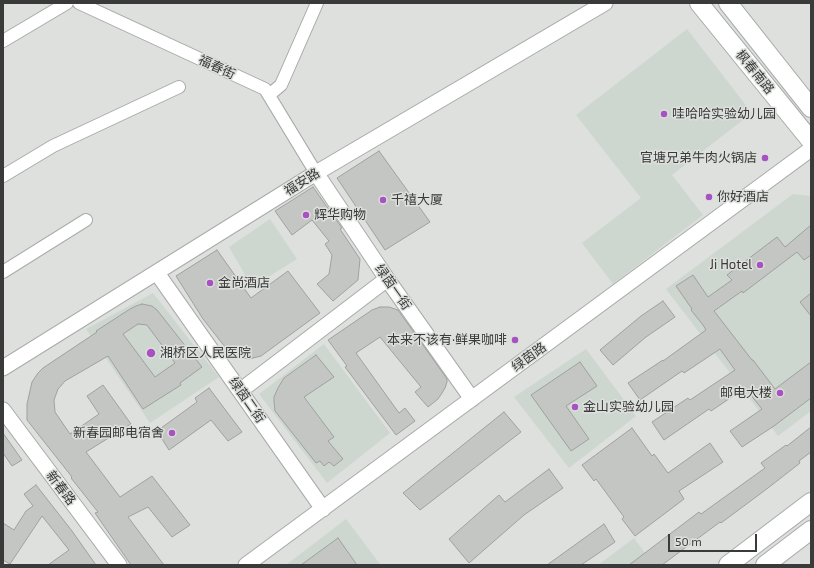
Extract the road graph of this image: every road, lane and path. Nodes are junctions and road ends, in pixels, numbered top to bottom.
1 (67, 3) edge
2 (79, 3) edge
3 (317, 3) edge
4 (605, 3) edge
5 (699, 3) edge
6 (728, 3) edge
7 (3, 41) edge
8 (179, 87) dead end
9 (269, 95) junction
10 (811, 108) edge
11 (811, 141) edge
12 (811, 149) edge
13 (316, 173) junction
14 (3, 176) edge
15 (86, 220) dead end
16 (3, 272) edge
17 (157, 273) junction
18 (387, 279) junction
19 (3, 368) edge
20 (240, 391) junction
21 (472, 399) junction
22 (3, 410) edge
23 (811, 502) edge
24 (322, 509) junction
25 (811, 530) edge
26 (119, 565) edge
27 (246, 565) edge
28 (728, 565) edge
29 (766, 565) edge

1 - 7 street
2 - 9 street, 福春街
3 - 9 street
4 - 13 street, 福安路
5 - 11 main road, 枫春南路
6 - 10 main road, 枫春南路
8 - 14 street
9 - 13 street, 福春街
12 - 21 street, 绿茵路
13 - 17 street, 福安路
13 - 18 street, 绿茵一街
15 - 16 street
17 - 19 street, 福安路
17 - 20 street, 绿茵二街
18 - 20 street
18 - 21 street, 绿茵一街
20 - 24 street, 绿茵二街
21 - 24 street, 绿茵路
22 - 26 street, 新春路
23 - 28 main road
24 - 27 street, 绿茵路
25 - 29 main road

